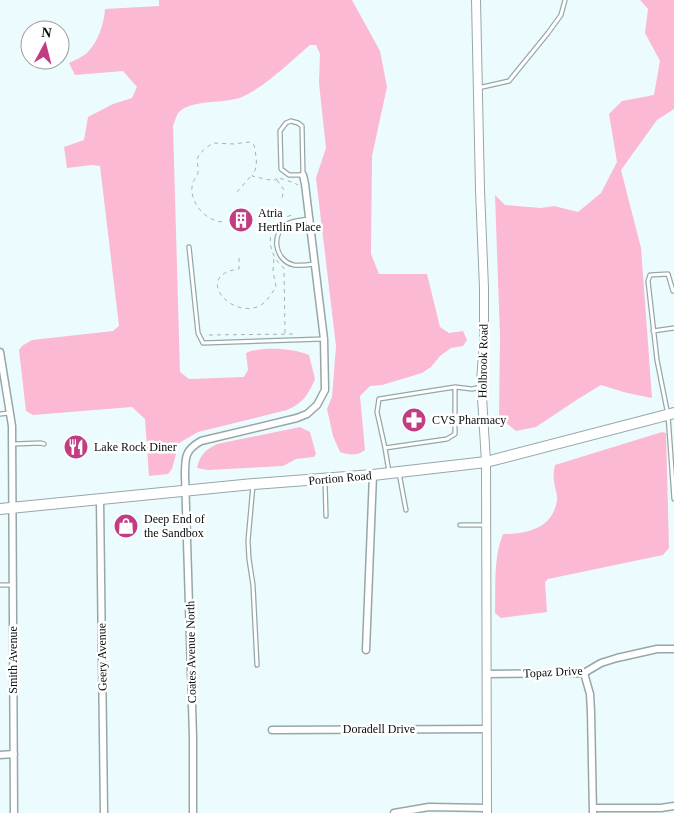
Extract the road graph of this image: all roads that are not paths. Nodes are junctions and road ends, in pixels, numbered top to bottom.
1 (476, 0) edge
2 (565, 0) edge
3 (478, 88) junction
4 (303, 175) junction
5 (310, 219) junction
6 (189, 247) dead end
7 (315, 264) junction
8 (673, 291) edge
9 (674, 328) edge
10 (653, 331) junction
11 (324, 339) junction
12 (0, 352) edge
13 (454, 387) junction
14 (481, 387) junction
15 (10, 413) junction
16 (0, 414) edge
17 (672, 414) edge
18 (12, 444) junction
19 (44, 444) dead end
20 (385, 448) junction
21 (486, 462) junction
22 (394, 473) junction
23 (373, 475) junction
24 (325, 479) junction
25 (253, 484) junction
26 (186, 491) junction
27 (674, 499) edge
28 (100, 500) junction
29 (13, 507) junction
30 (0, 509) edge
31 (406, 510) dead end
32 (326, 516) dead end
33 (460, 525) dead end
34 (486, 525) junction
35 (0, 585) edge
36 (13, 585) junction
37 (674, 649) edge
38 (366, 650) dead end
39 (257, 665) dead end
40 (584, 673) junction
41 (487, 674) junction
42 (487, 729) junction
43 (272, 730) dead end
44 (14, 754) junction
45 (0, 755) edge
46 (674, 806) edge
47 (487, 810) edge
48 (593, 811) edge
49 (14, 813) edge
50 (104, 813) edge
51 (193, 813) edge
52 (394, 813) edge

1 - 3 street, Holbrook Road
2 - 3 lane
3 - 14 street, Holbrook Road
4 - 4 lane
4 - 5 street
5 - 7 street
5 - 7 lane
6 - 11 lane
7 - 11 street
8 - 10 lane
9 - 10 lane
10 - 17 lane
11 - 26 street
12 - 15 street, Smith Avenue
13 - 14 lane
13 - 20 lane
13 - 20 lane
14 - 21 street, Holbrook Road
15 - 16 lane
15 - 18 street, Smith Avenue
17 - 21 main road, Portion Road
17 - 27 lane
18 - 19 lane
18 - 29 street, Smith Avenue
20 - 22 lane
21 - 22 main road, Portion Road
21 - 34 street, Holbrook Road
22 - 23 main road, Portion Road
22 - 31 lane
23 - 24 main road, Portion Road
23 - 38 street
24 - 25 main road, Portion Road
24 - 32 lane
25 - 26 main road, Portion Road
25 - 39 lane
26 - 28 main road, Portion Road
26 - 51 street, Coates Avenue North
28 - 29 main road, Portion Road
28 - 50 street, Geery Avenue
29 - 30 main road, Portion Road
29 - 36 street, Smith Avenue
33 - 34 lane
34 - 41 street, Holbrook Road
35 - 36 lane
36 - 44 street, Smith Avenue
37 - 40 street, Topaz Drive
40 - 41 street, Topaz Drive
40 - 48 street
41 - 42 street, Holbrook Road
42 - 43 street, Doradell Drive
42 - 47 street, Holbrook Road
44 - 45 street
44 - 49 street, Smith Avenue
46 - 48 street
47 - 52 street

